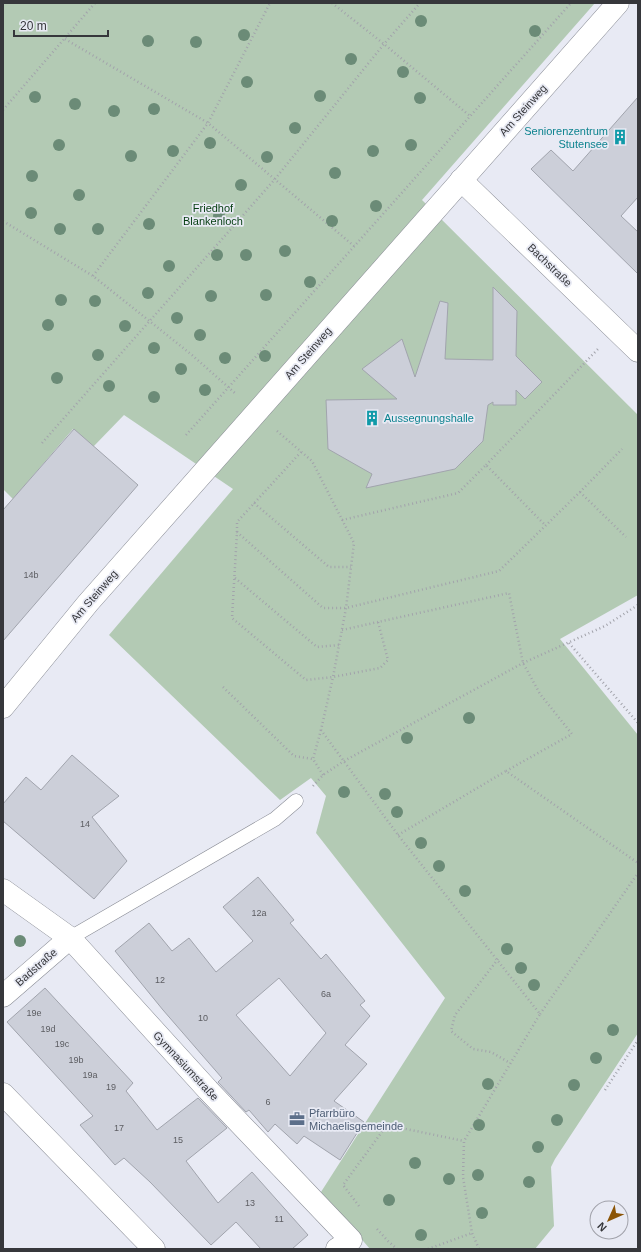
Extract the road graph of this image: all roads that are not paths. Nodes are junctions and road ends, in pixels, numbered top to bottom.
1 (618, 3) edge
2 (461, 180) junction
3 (638, 351) edge
4 (3, 706) edge
5 (296, 801) road end
6 (3, 890) edge
7 (70, 938) junction
8 (3, 996) edge
9 (3, 1094) edge
10 (154, 1249) edge
11 (337, 1249) edge

1 - 2 street, Am Steinweg
2 - 3 street, Bachstraße
2 - 4 street, Am Steinweg
5 - 7 lane
6 - 7 street, Gymnasiumstraße
7 - 8 street, Badstraße
7 - 11 street, Gymnasiumstraße
9 - 10 street

